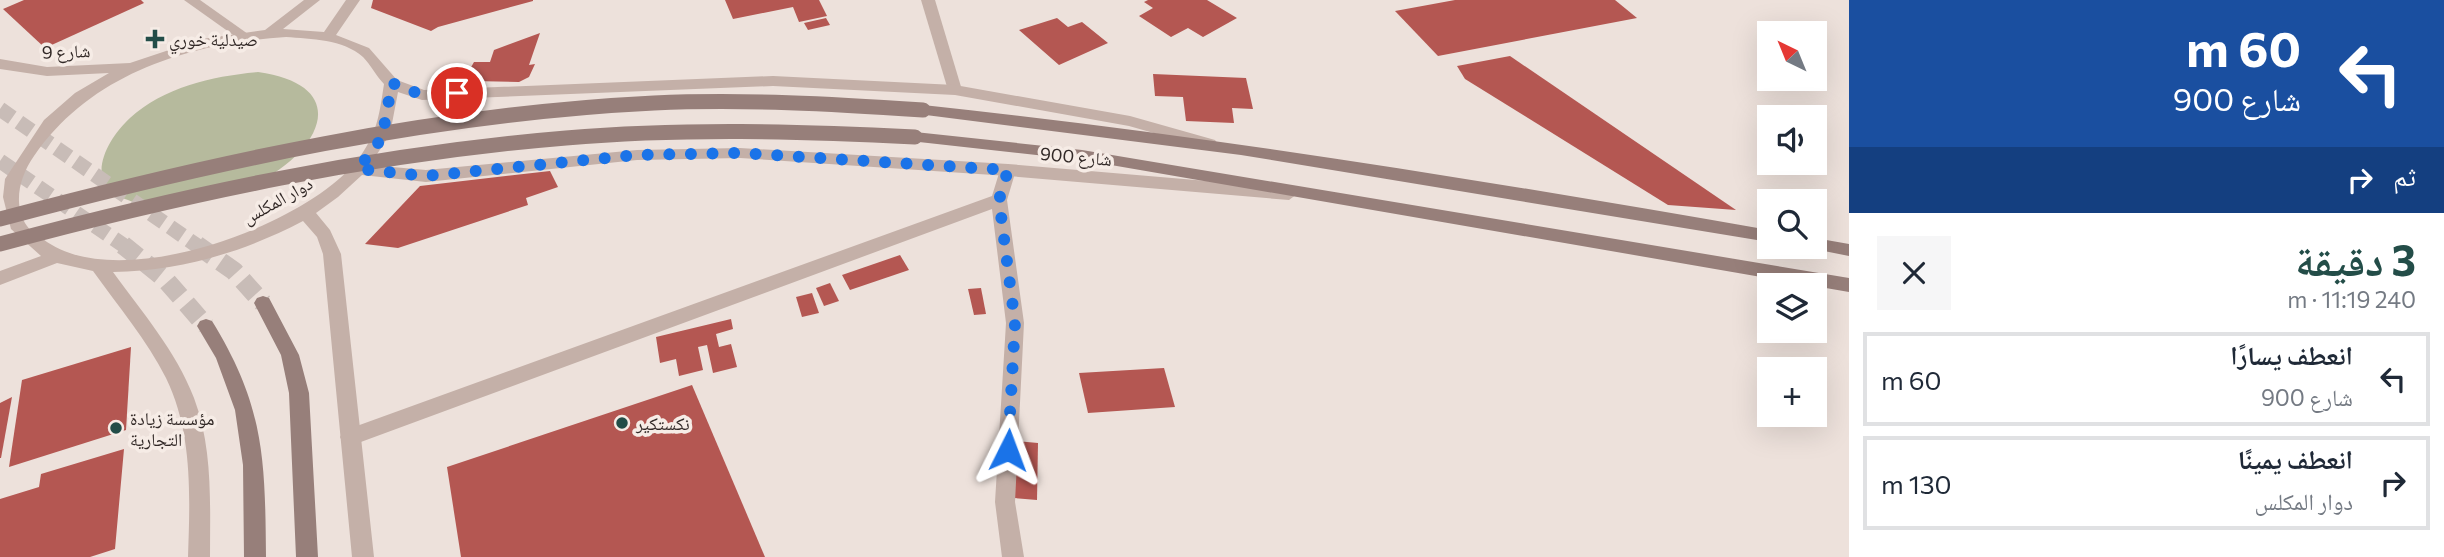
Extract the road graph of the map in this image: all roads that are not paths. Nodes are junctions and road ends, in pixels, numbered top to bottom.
1 (191, 0) edge
2 (313, 0) edge
3 (354, 0) edge
4 (928, 0) edge
5 (270, 32) junction
6 (241, 34) junction
7 (328, 36) junction
8 (0, 64) edge
9 (134, 66) junction
10 (392, 83) junction
11 (955, 90) junction
12 (1220, 147) junction
13 (358, 169) junction
14 (1008, 170) junction
15 (6, 185) edge
16 (1330, 197) junction
17 (999, 200) junction
18 (305, 212) junction
19 (0, 219) edge
20 (1757, 234) edge
21 (0, 244) edge
22 (1827, 246) edge
23 (1849, 250) edge
24 (56, 257) junction
25 (99, 266) junction
26 (0, 278) edge
27 (1849, 285) edge
28 (263, 303) tunnel mouth
29 (206, 326) tunnel mouth
30 (350, 437) junction
31 (199, 557) edge
32 (255, 557) edge
33 (307, 557) edge
34 (363, 557) edge
35 (1013, 557) edge

1 - 6 street
2 - 5 street
3 - 7 street
4 - 11 street
5 - 6 street, دوار المكلس
5 - 7 street, دوار المكلس
6 - 9 street, دوار المكلس
7 - 10 street, دوار المكلس
8 - 9 street, شارع 9
9 - 15 street, دوار المكلس
10 - 11 street
10 - 13 street, دوار المكلس
11 - 12 street
12 - 19 main road, bridge
12 - 20 main road
13 - 14 street, شارع 900
13 - 18 street, دوار المكلس
14 - 16 street, شارع 900
14 - 17 street
15 - 24 street, دوار المكلس
16 - 21 main road, bridge
16 - 27 main road
17 - 30 street
17 - 35 street
18 - 25 street, دوار المكلس
18 - 30 street
22 - 23 main road
24 - 25 street, دوار المكلس
24 - 26 street
25 - 31 street
28 - 33 main road
29 - 32 main road
30 - 34 street

